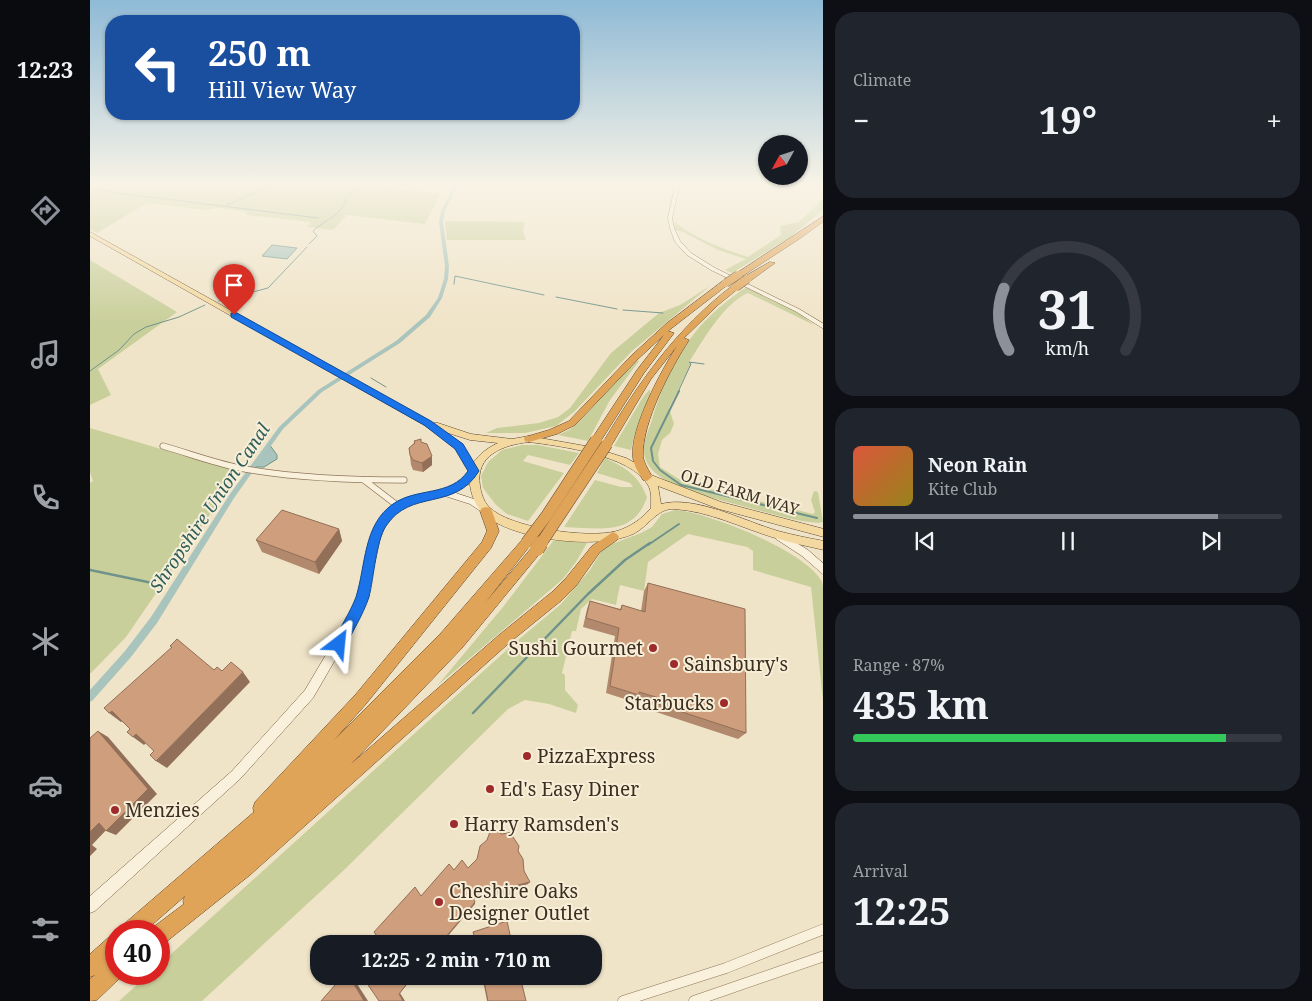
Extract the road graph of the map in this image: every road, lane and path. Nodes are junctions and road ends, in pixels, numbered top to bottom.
1 (673, 230) edge
2 (808, 230) edge
3 (820, 230) edge
4 (90, 234) edge
5 (704, 299) junction
6 (709, 309) junction
7 (823, 327) edge
8 (427, 423) junction
9 (529, 439) junction
10 (512, 441) junction
11 (601, 442) junction
12 (163, 446) dead end
13 (473, 472) junction
14 (648, 477) junction
15 (364, 480) junction
16 (404, 480) dead end
17 (445, 493) junction
18 (398, 506) junction
19 (656, 509) junction
20 (486, 510) junction
21 (823, 533) edge
22 (778, 535) junction
23 (613, 537) junction
24 (531, 546) junction
25 (823, 546) edge
26 (823, 572) edge
27 (215, 856) junction
28 (90, 906) edge
29 (142, 920) edge
30 (170, 920) edge
31 (170, 926) edge
32 (823, 929) edge
33 (105, 954) edge
34 (823, 956) edge
35 (90, 967) edge
36 (105, 979) edge
37 (90, 993) edge
38 (623, 1001) edge
39 (694, 1001) edge

1 - 7 street
2 - 5 highway, bridge
3 - 6 highway, bridge
4 - 8 main road
5 - 9 highway
5 - 11 highway
6 - 11 highway
6 - 14 highway
8 - 10 main road
8 - 13 main road
9 - 10 main road, OLD FARM WAY
9 - 14 main road, OLD FARM WAY
10 - 13 main road
11 - 24 highway, bridge
12 - 15 street
13 - 17 street
13 - 20 main road
14 - 19 main road
14 - 21 main road, OLD FARM WAY
15 - 16 street
15 - 18 street
17 - 18 street
17 - 20 street
18 - 28 street
19 - 22 main road, OLD FARM WAY
19 - 23 main road
20 - 23 main road
20 - 27 highway
22 - 25 main road, OLD FARM WAY
22 - 26 street
23 - 31 highway
24 - 27 highway
24 - 30 highway
27 - 29 highway
32 - 38 street
33 - 35 highway
34 - 39 street
36 - 37 highway

